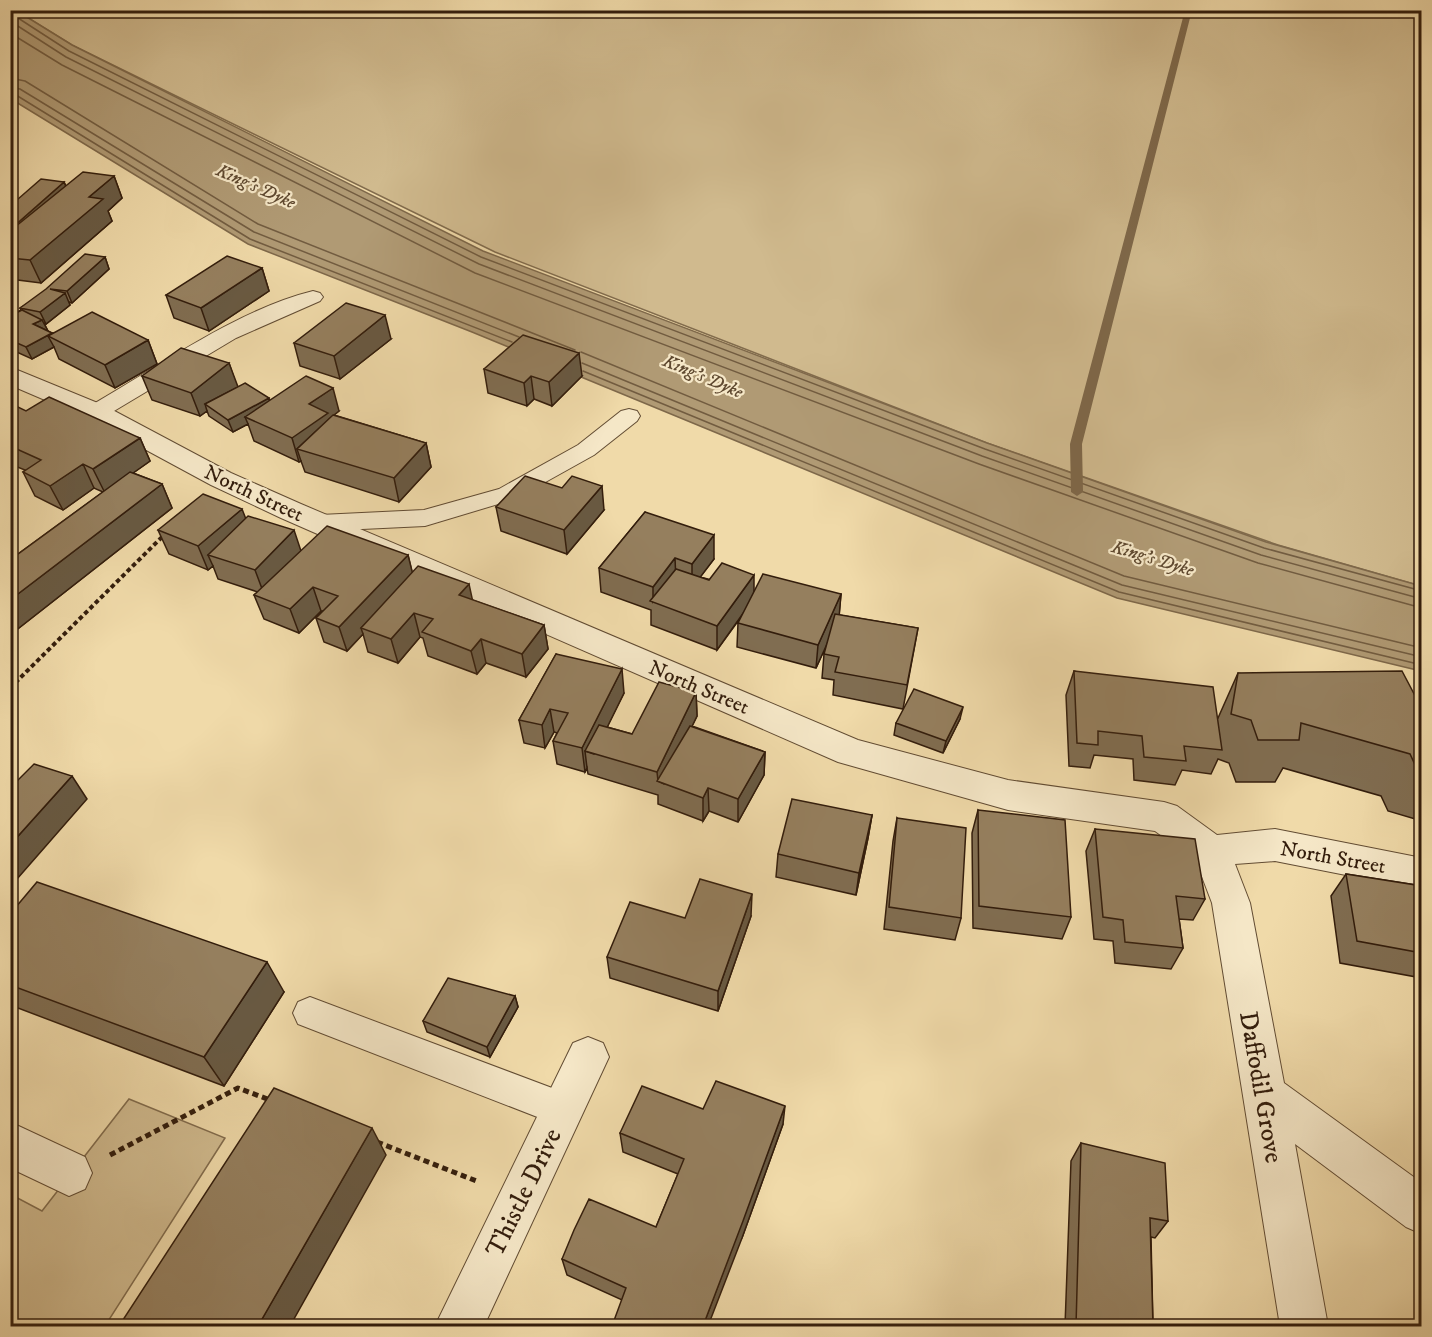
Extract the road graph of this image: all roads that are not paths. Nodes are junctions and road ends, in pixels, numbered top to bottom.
1 (313, 297) dead end
2 (10, 375) edge
3 (96, 412) junction
4 (629, 416) dead end
5 (320, 524) junction
6 (1211, 851) junction
7 (1422, 874) edge
8 (310, 1013) dead end
9 (588, 1057) dead end
10 (1263, 1094) junction
11 (563, 1109) junction
12 (10, 1144) edge
13 (69, 1173) road end
14 (1422, 1211) edge
15 (459, 1326) edge
16 (1304, 1326) edge

1 - 3 lane
2 - 3 street, North Street
3 - 5 street, North Street
4 - 5 lane
5 - 6 street, North Street
6 - 7 street, North Street
6 - 10 street, Daffodil Grove
8 - 11 lane
9 - 11 street, Thistle Drive
10 - 14 street
10 - 16 street, Daffodil Grove
11 - 15 street, Thistle Drive
12 - 13 street

